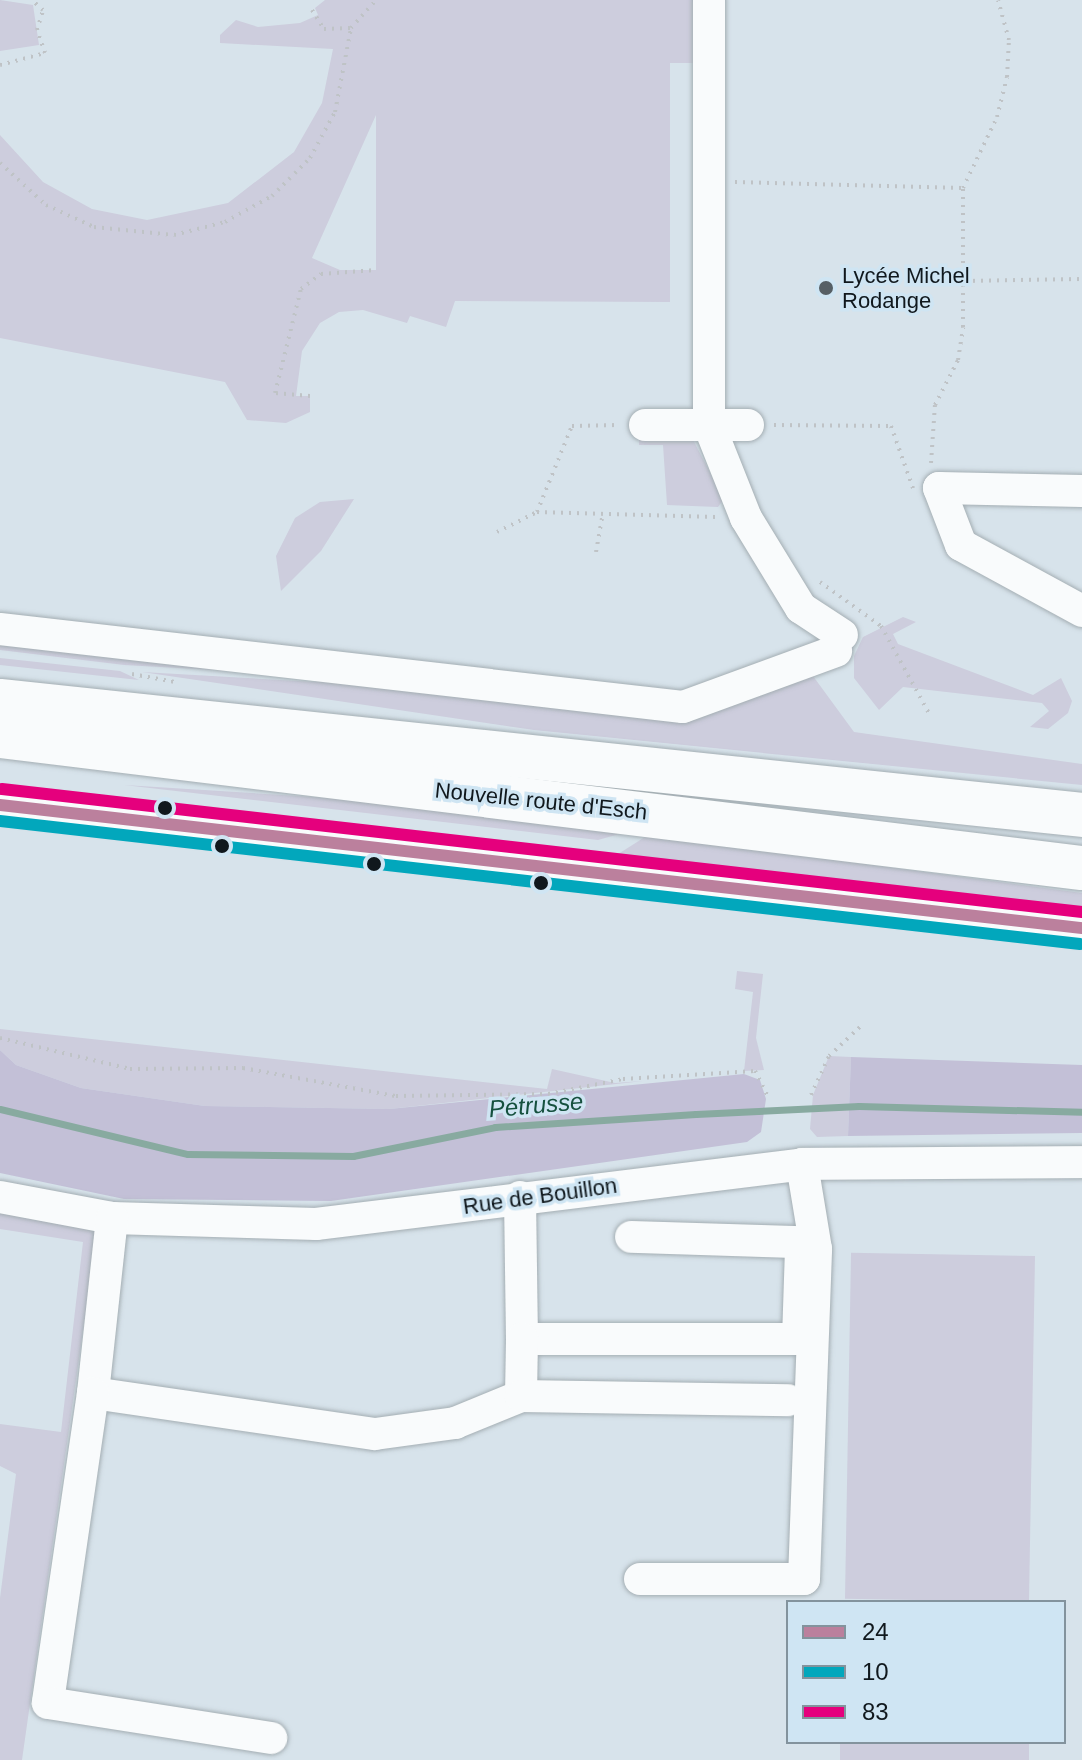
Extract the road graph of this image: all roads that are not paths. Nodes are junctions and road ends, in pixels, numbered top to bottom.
1 (709, 0) edge
2 (645, 425) road end
3 (709, 425) junction
4 (748, 425) road end
5 (1082, 491) edge
6 (1082, 611) edge
7 (0, 629) edge
8 (0, 674) edge
9 (0, 701) edge
10 (335, 734) junction
11 (0, 736) edge
12 (0, 763) edge
13 (320, 776) junction
14 (0, 805) edge
15 (1082, 815) edge
16 (1082, 868) edge
17 (1082, 928) edge
18 (1082, 1162) edge
19 (802, 1164) junction
20 (0, 1197) edge
21 (520, 1197) junction
22 (112, 1218) junction
23 (631, 1237) dead end
24 (522, 1339) junction
25 (93, 1393) junction
26 (521, 1396) junction
27 (788, 1400) dead end
28 (640, 1579) dead end
29 (271, 1738) dead end

1 - 3 street
2 - 3 street
3 - 4 street
3 - 7 street
5 - 6 street
8 - 10 highway
9 - 10 highway, Nouvelle route d'Esch
10 - 15 highway, Nouvelle route d'Esch
11 - 13 highway, Nouvelle route d'Esch
12 - 13 highway
13 - 16 highway, Nouvelle route d'Esch
14 - 17 street
18 - 19 street, Rue de Bouillon
19 - 21 street, Rue de Bouillon
19 - 28 street
20 - 22 street, Rue de Bouillon
21 - 22 street, Rue de Bouillon
21 - 24 street
22 - 25 street
23 - 24 street
24 - 26 street
25 - 26 street
25 - 29 street
26 - 27 street

